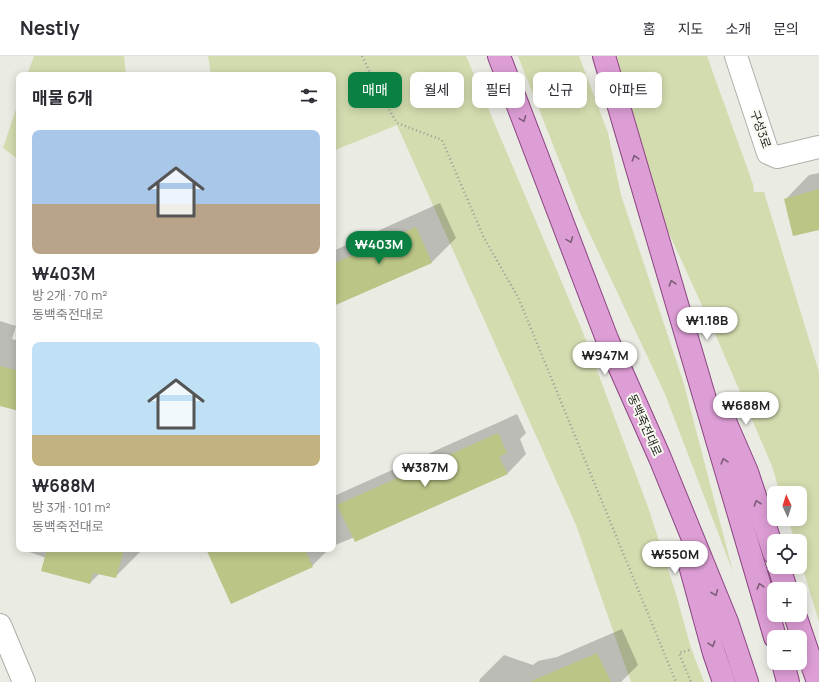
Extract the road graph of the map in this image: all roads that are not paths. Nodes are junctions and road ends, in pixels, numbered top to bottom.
1 (499, 56) edge
2 (604, 56) edge
3 (736, 56) edge
4 (819, 147) edge
5 (681, 313) junction
6 (660, 458) junction
7 (768, 534) edge
8 (797, 622) edge
9 (0, 625) edge
10 (773, 630) edge
11 (785, 670) edge
12 (24, 682) edge
13 (724, 682) edge
14 (747, 682) edge
15 (788, 682) edge
16 (818, 682) edge

1 -> 6 main road, 동백죽전대로
5 -> 2 main road
3 - 4 street, 구성3로
7 -> 5 main road
10 -> 5 main road
6 -> 13 main road
6 -> 14 main road, 동백죽전대로
8 - 16 main road
9 - 12 street
11 - 15 main road

